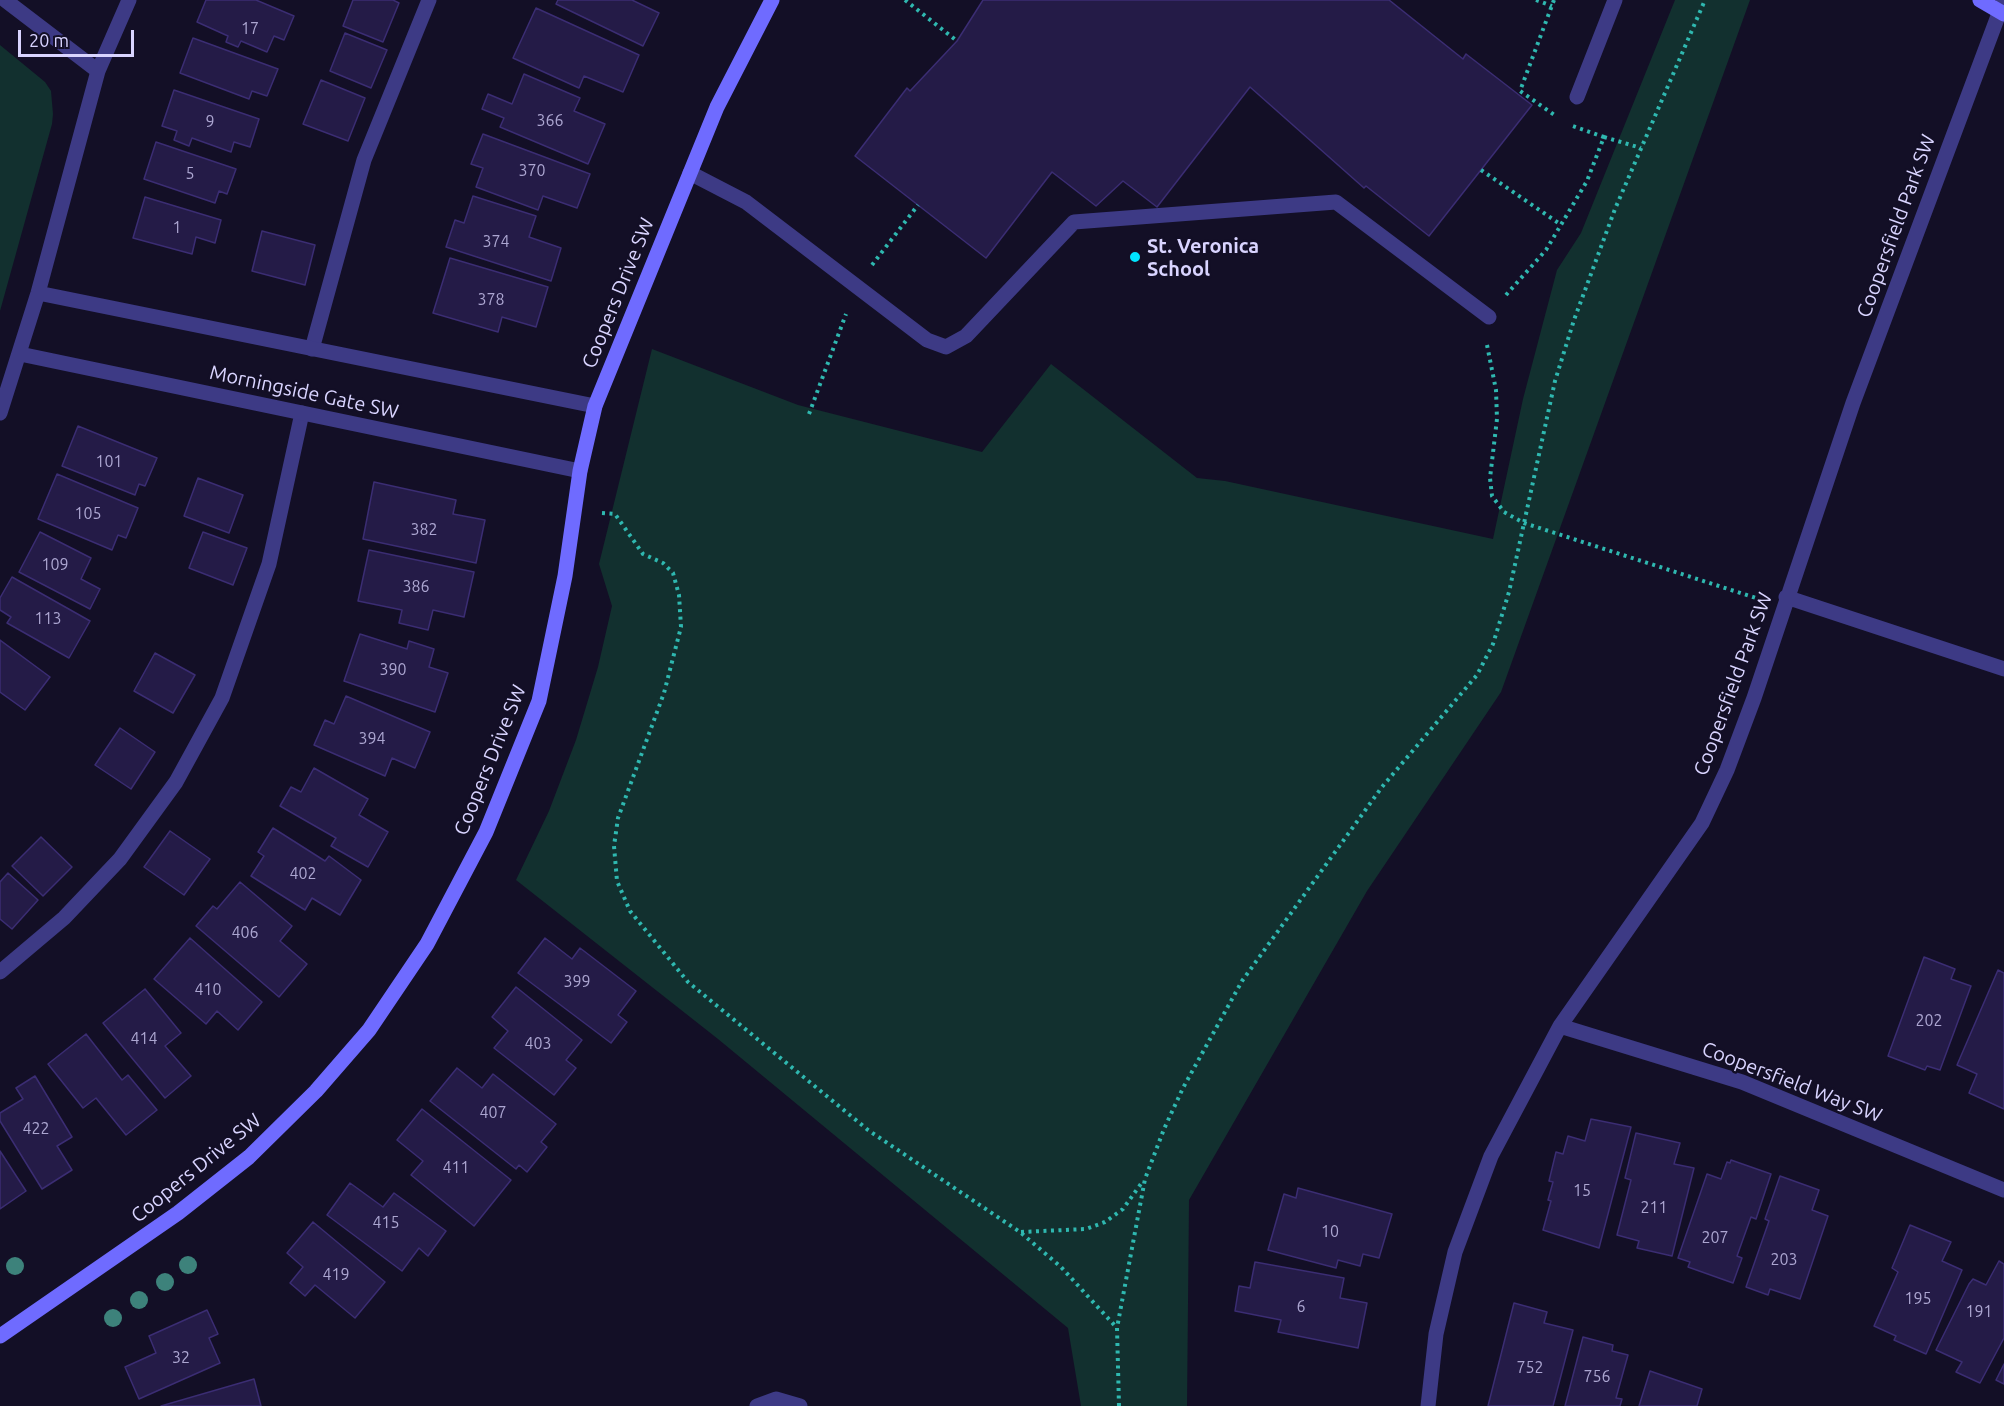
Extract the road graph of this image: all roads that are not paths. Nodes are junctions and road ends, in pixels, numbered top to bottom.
1 (5, 0) edge
2 (129, 0) edge
3 (429, 0) edge
4 (772, 0) edge
5 (1615, 0) edge
6 (1980, 0) edge
7 (2002, 8) edge
8 (98, 71) junction
9 (1577, 98) dead end
10 (690, 173) junction
11 (38, 293) junction
12 (1489, 317) road end
13 (312, 349) junction
14 (20, 354) junction
15 (595, 406) junction
16 (0, 413) edge
17 (302, 413) junction
18 (580, 471) junction
19 (1785, 602) junction
20 (2004, 669) edge
21 (0, 972) edge
22 (1560, 1026) junction
23 (2004, 1190) edge
24 (0, 1336) edge
25 (757, 1406) edge
26 (800, 1406) edge
27 (1428, 1406) edge

1 - 8 street
2 - 8 street
3 - 13 street
4 - 10 street, Coopers Drive SW
5 - 9 street
6 - 7 street
7 - 19 street, Coopersfield Park SW
8 - 11 street
10 - 12 street
10 - 15 street, Coopers Drive SW
11 - 13 street
11 - 14 street
13 - 15 street
14 - 16 street
14 - 17 street, Morningside Gate SW
15 - 18 street, Coopers Drive SW
17 - 18 street, Morningside Gate SW
17 - 21 street
18 - 24 street, Coopers Drive SW
19 - 20 street
19 - 22 street, Coopersfield Park SW
22 - 23 street, Coopersfield Way SW
22 - 27 street, Coopersfield Park SW
25 - 26 street

